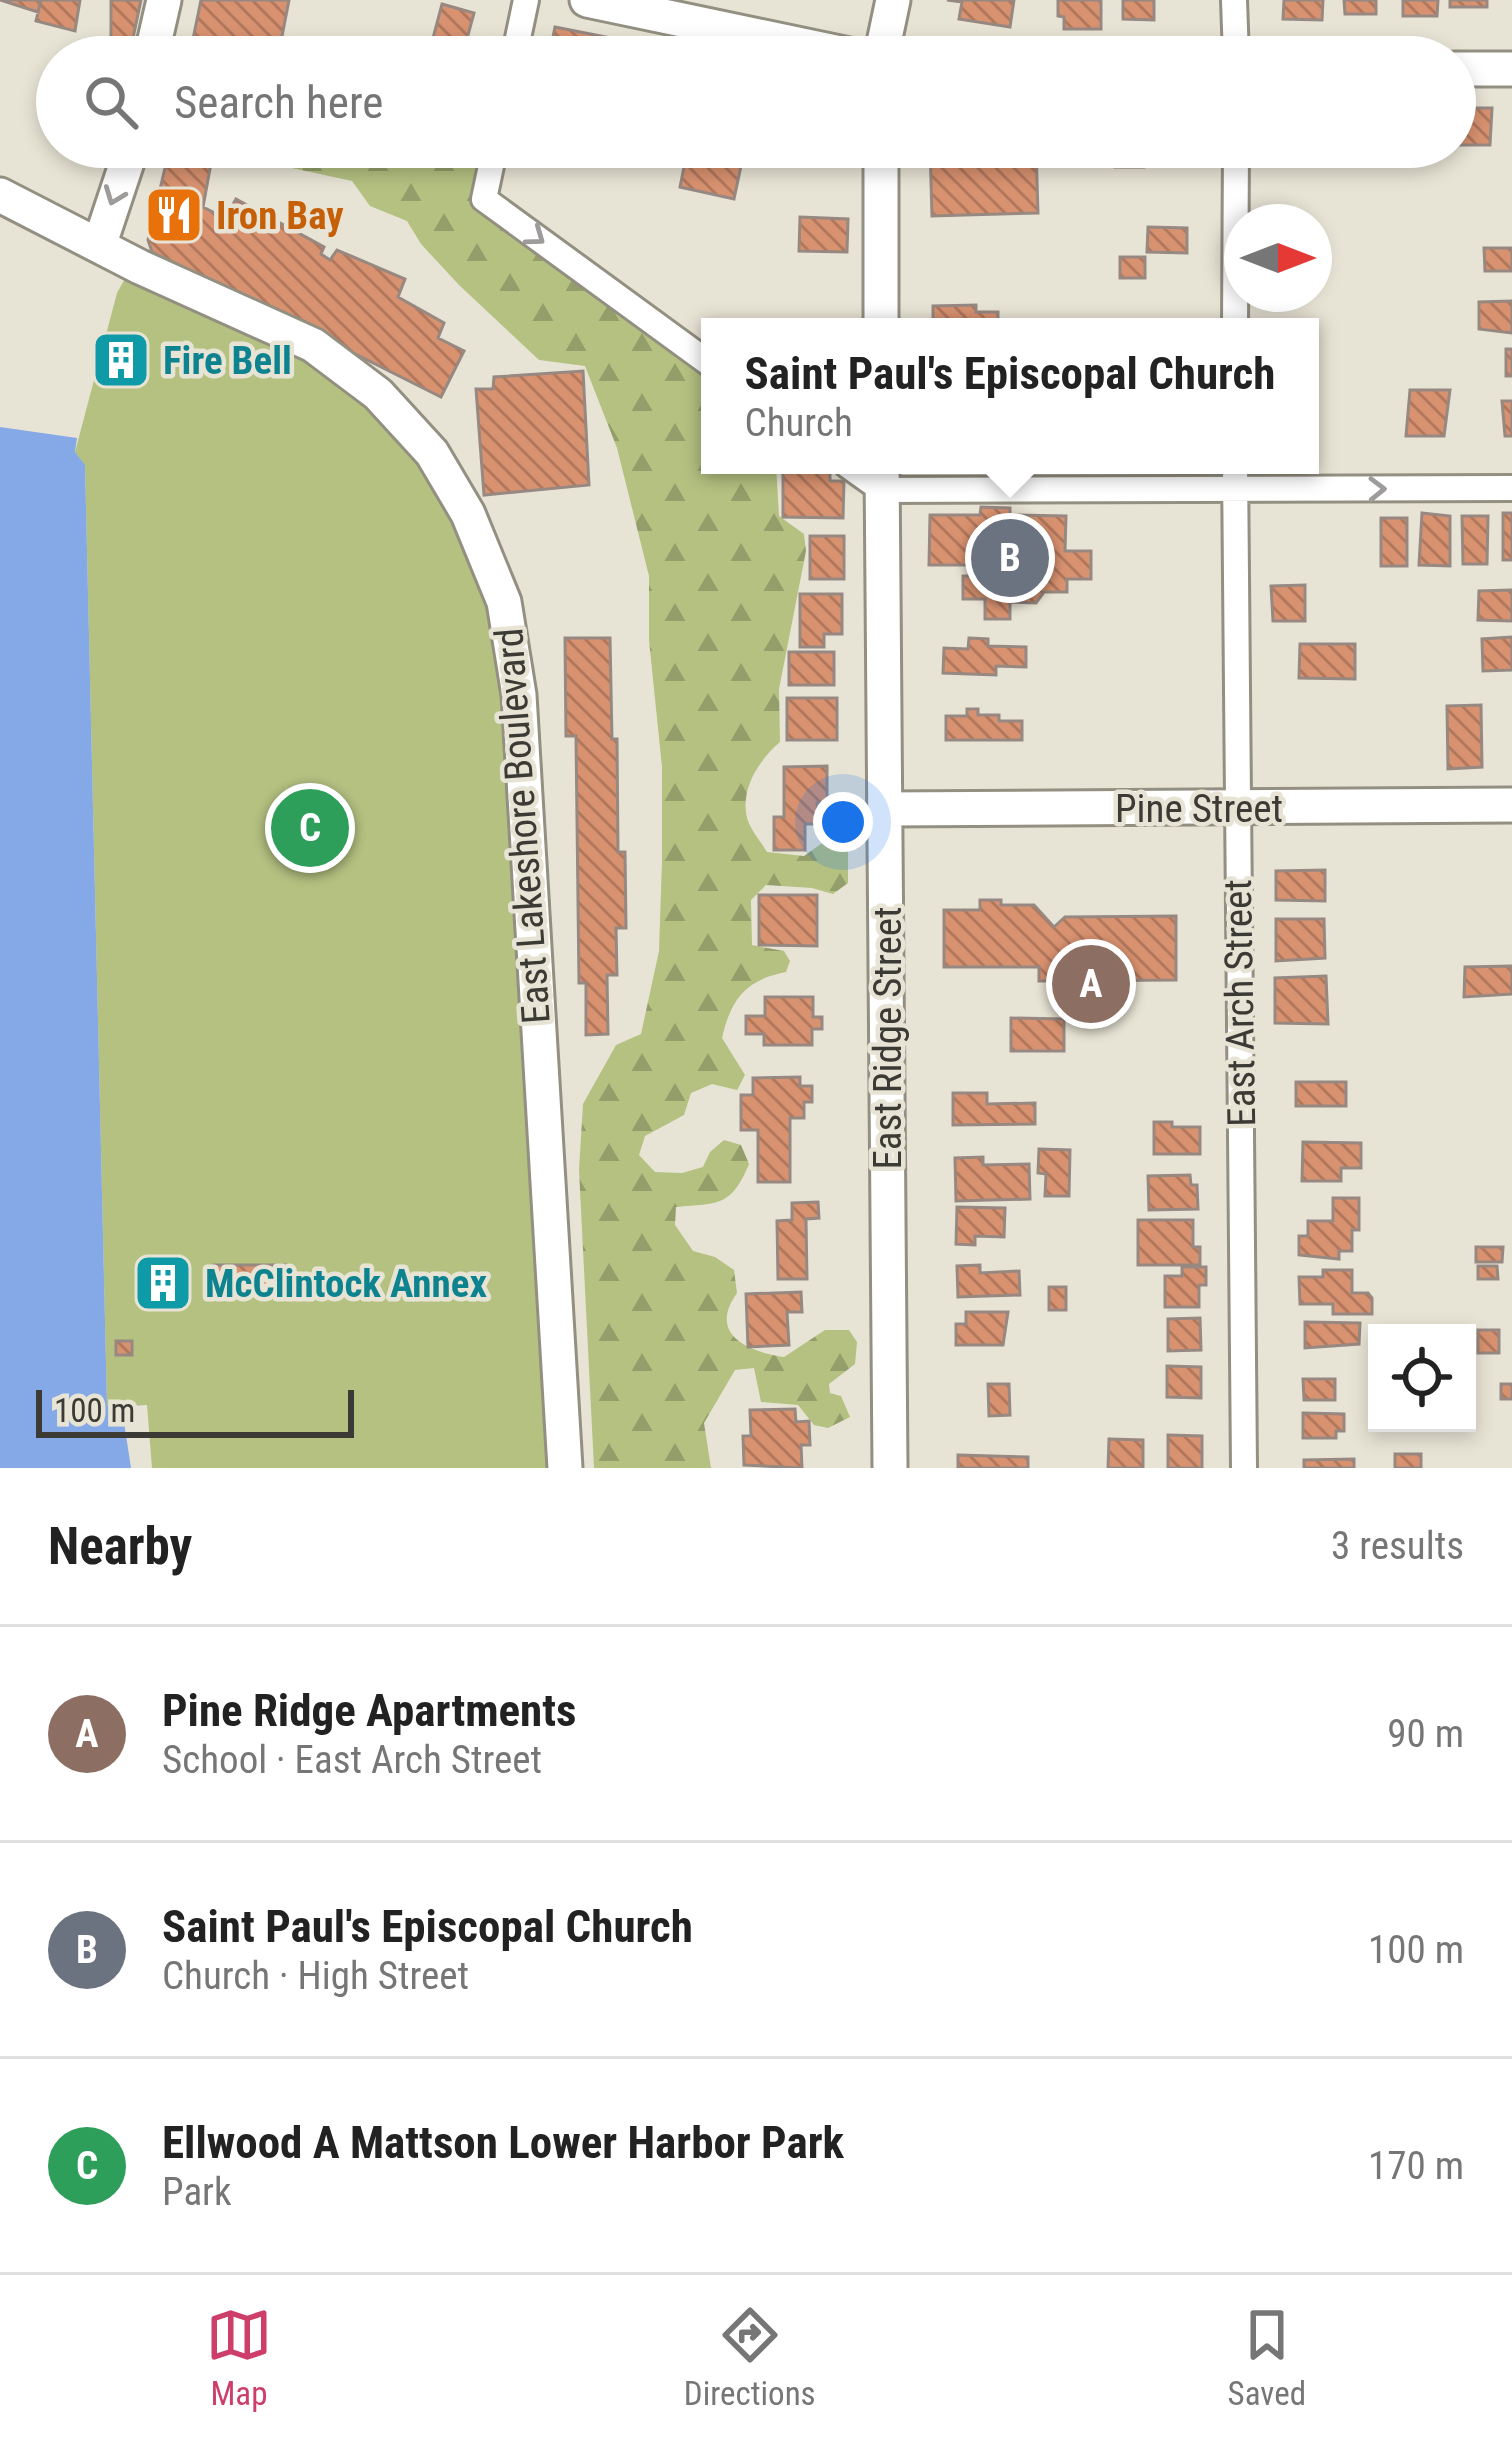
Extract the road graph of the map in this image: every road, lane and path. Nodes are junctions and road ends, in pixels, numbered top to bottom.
1 (164, 0) edge
2 (526, 0) edge
3 (587, 0) edge
4 (893, 0) edge
5 (1234, 0) edge
6 (156, 36) edge
7 (518, 36) edge
8 (759, 36) edge
9 (885, 36) edge
10 (1235, 36) edge
11 (1476, 69) edge
12 (1512, 69) edge
13 (124, 168) edge
14 (491, 168) edge
15 (880, 168) edge
16 (1236, 168) edge
17 (0, 195) edge
18 (99, 246) junction
19 (881, 318) edge
20 (1235, 318) edge
21 (701, 357) edge
22 (1235, 474) edge
23 (882, 477) edge
24 (1512, 488) edge
25 (1235, 491) junction
26 (1512, 805) edge
27 (1238, 807) junction
28 (885, 809) junction
29 (565, 1468) edge
30 (890, 1468) edge
31 (1244, 1468) edge

1 - 6 street
2 - 7 street
3 - 8 street
4 - 9 street
5 - 10 street
11 - 12 street
13 -> 18 street
14 -> 21 street
15 - 19 street
16 - 20 street
17 - 18 street, East Lakeshore Boulevard
18 - 29 street, East Lakeshore Boulevard
22 - 25 street, East Arch Street
23 - 25 street
23 - 28 street, East Ridge Street
25 -> 24 street
25 - 27 street, East Arch Street
26 - 27 street, Pine Street
27 - 28 street, Pine Street
27 - 31 street, East Arch Street
28 - 30 street, East Ridge Street

